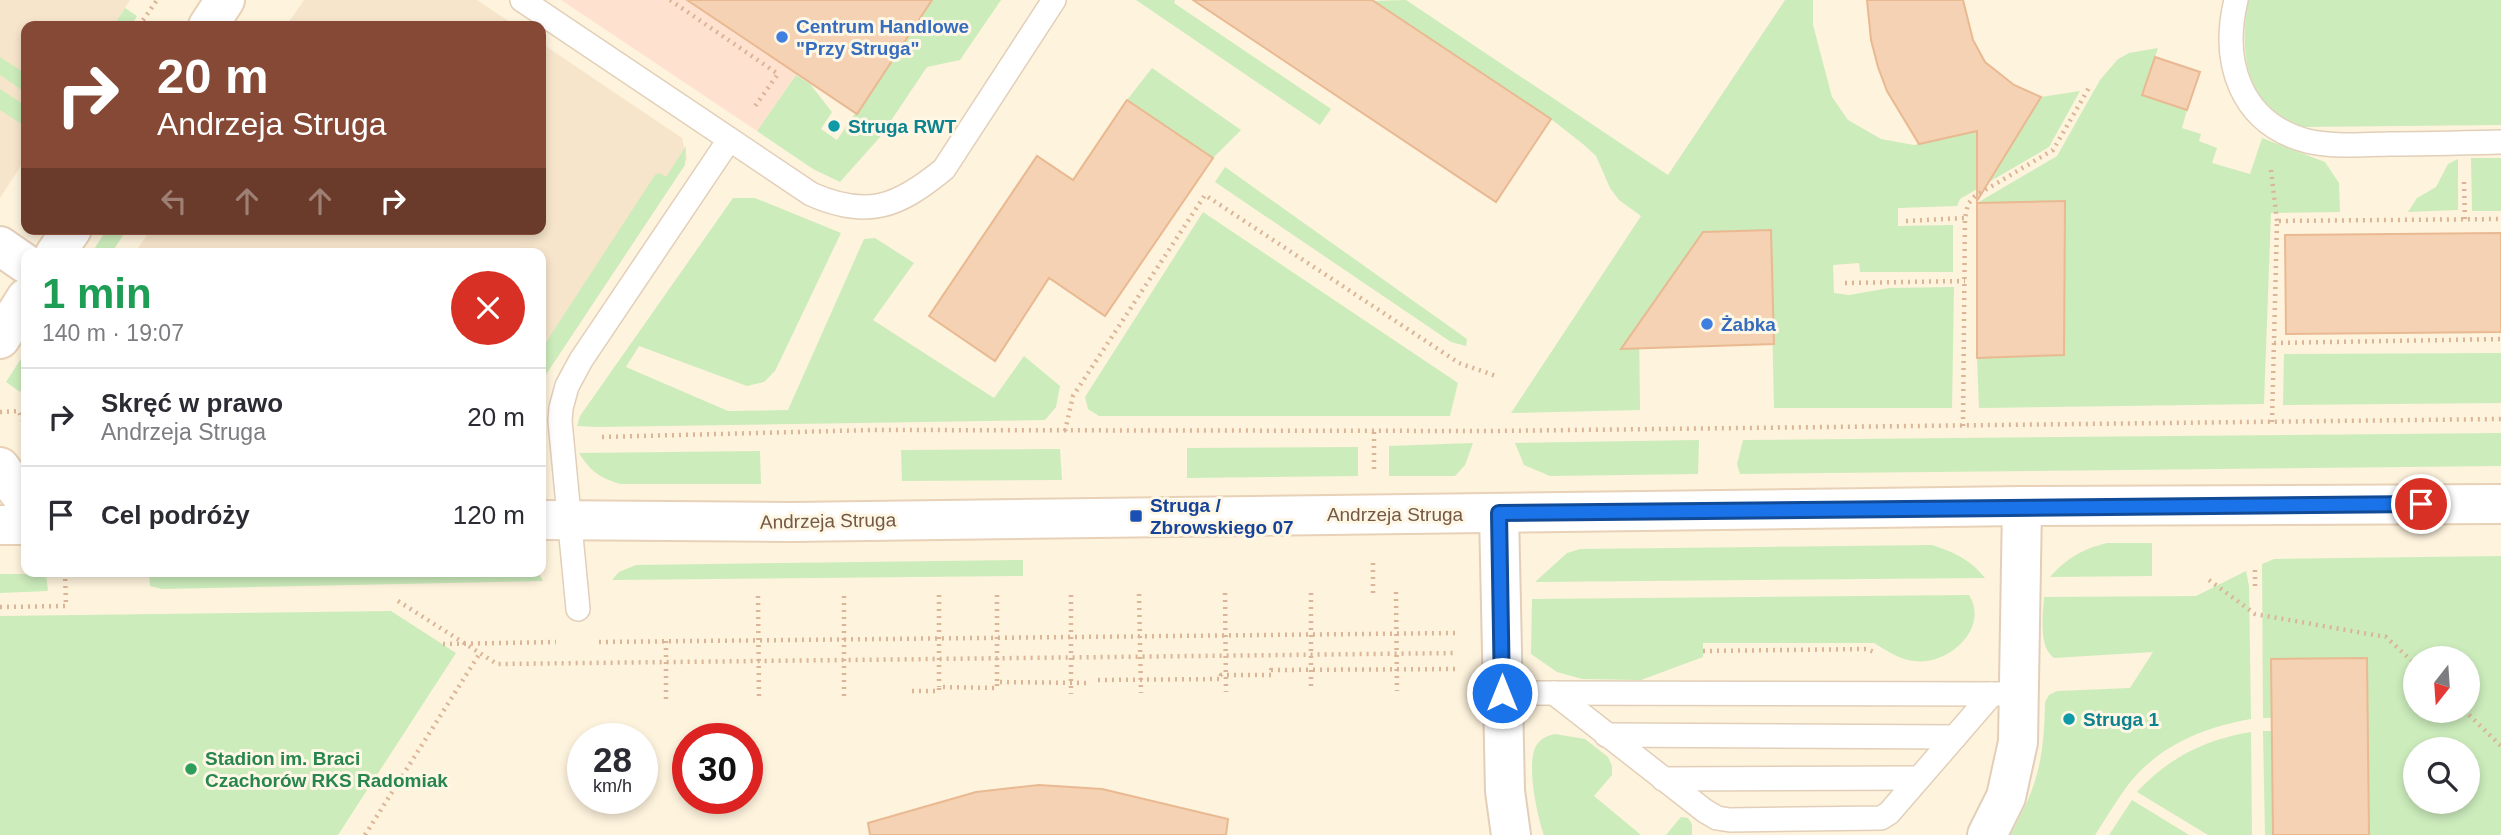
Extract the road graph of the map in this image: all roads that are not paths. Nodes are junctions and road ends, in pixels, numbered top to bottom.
1 (225, 0) edge
2 (523, 0) edge
3 (1054, 0) edge
4 (2236, 0) edge
5 (211, 21) edge
6 (729, 140) junction
7 (2501, 142) edge
8 (0, 246) edge
9 (21, 261) edge
10 (21, 306) edge
11 (0, 339) edge
12 (0, 467) edge
13 (21, 495) edge
14 (2501, 504) edge
15 (2022, 506) junction
16 (1499, 513) junction
17 (554, 520) edge
18 (0, 525) edge
19 (21, 525) edge
20 (578, 609) dead end
21 (1502, 693) junction
22 (1553, 693) junction
23 (2005, 694) junction
24 (1606, 735) junction
25 (1955, 737) junction
26 (1919, 778) junction
27 (1663, 779) junction
28 (1510, 835) edge
29 (1987, 835) edge

1 - 5 street
2 - 6 lane
3 - 6 lane
4 - 7 lane
6 - 17 lane
8 - 9 street
10 - 11 street
12 - 13 street
14 - 15 street, Andrzeja Struga
15 - 16 street, Andrzeja Struga
15 - 23 street
16 - 17 street, Andrzeja Struga
16 - 21 street
17 - 20 lane
18 - 19 street
21 - 22 lane
21 - 28 street
22 - 23 lane
22 - 24 lane
23 - 25 lane
23 - 29 street
24 - 25 lane
24 - 27 lane
25 - 26 lane
26 - 27 lane
26 - 27 lane

